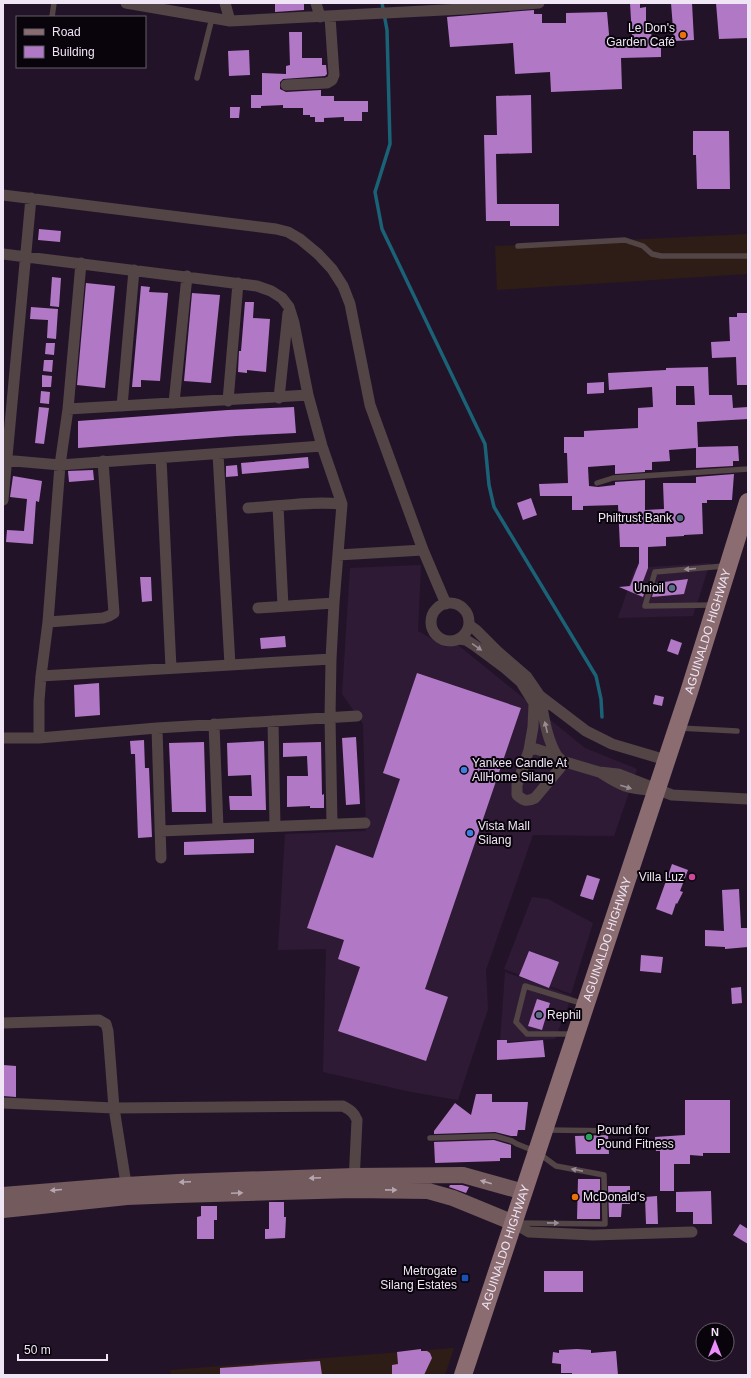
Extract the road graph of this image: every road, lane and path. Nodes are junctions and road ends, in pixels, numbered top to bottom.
1 (54, 3) edge
2 (126, 3) edge
3 (225, 3) edge
4 (316, 3) edge
5 (539, 3) edge
6 (52, 16) edge
7 (325, 17) junction
8 (212, 18) junction
9 (230, 21) junction
10 (197, 78) dead end
11 (286, 85) dead end
12 (3, 195) edge
13 (31, 198) junction
14 (518, 246) dead end
15 (3, 254) edge
16 (748, 256) edge
17 (26, 257) junction
18 (81, 263) junction
19 (134, 270) junction
20 (187, 276) junction
21 (238, 283) junction
22 (289, 307) junction
23 (308, 395) junction
24 (279, 398) junction
25 (228, 400) junction
26 (174, 403) junction
27 (122, 406) junction
28 (68, 409) junction
29 (322, 446) junction
30 (218, 454) junction
31 (160, 458) junction
32 (5, 460) edge
33 (103, 461) junction
34 (60, 465) junction
35 (748, 470) edge
36 (597, 483) dead end
37 (3, 500) edge
38 (748, 502) edge
39 (342, 504) junction
40 (278, 506) junction
41 (248, 508) dead end
42 (423, 550) junction
43 (338, 555) junction
44 (729, 566) junction
45 (334, 603) junction
46 (446, 604) junction
47 (716, 605) junction
48 (283, 606) junction
49 (258, 608) dead end
50 (48, 622) junction
51 (469, 625) junction
52 (458, 639) junction
53 (331, 659) junction
54 (230, 665) junction
55 (171, 668) junction
56 (41, 676) junction
57 (540, 696) junction
58 (357, 716) dead end
59 (330, 717) junction
60 (273, 721) junction
61 (214, 724) junction
62 (157, 728) junction
63 (677, 728) junction
64 (737, 730) dead end
65 (3, 738) edge
66 (39, 738) junction
67 (529, 750) junction
68 (559, 758) junction
69 (666, 760) junction
70 (656, 790) junction
71 (748, 799) edge
72 (366, 822) dead end
73 (332, 824) junction
74 (275, 826) junction
75 (218, 828) junction
76 (160, 831) junction
77 (161, 858) dead end
78 (586, 1005) junction
79 (3, 1023) edge
80 (576, 1034) junction
81 (3, 1103) edge
82 (114, 1108) junction
83 (544, 1130) junction
84 (623, 1131) dead end
85 (430, 1138) dead end
86 (537, 1152) junction
87 (354, 1183) junction
88 (127, 1191) junction
89 (524, 1192) junction
90 (3, 1195) edge
91 (3, 1210) edge
92 (514, 1223) junction
93 (692, 1232) dead end
94 (463, 1375) edge

1 - 6 lane
2 - 8 street
3 - 9 street
4 - 7 street
5 - 7 street
7 - 9 street
7 - 11 street
8 - 9 street
8 - 10 lane
12 - 13 street
13 - 17 street
13 - 42 street
14 - 16 lane
15 - 17 street
17 - 18 street
17 - 32 street
18 - 19 street
18 - 28 street
19 - 20 street
19 - 27 street
20 - 21 street
20 - 26 street
21 - 22 street
21 - 25 street
22 - 23 street
22 - 24 street
23 - 24 street
23 - 29 street
24 - 25 street
25 - 26 street
26 - 27 street
27 - 28 street
28 - 34 street
29 - 30 street
29 - 39 street
30 - 31 street
30 - 54 street
31 - 33 street
31 - 55 street
32 - 34 street
32 - 37 street
33 - 34 street
33 - 50 street
34 - 50 street
35 - 36 lane
38 - 44 main road, AGUINALDO HIGHWAY
39 - 40 street
39 - 43 street
40 - 41 street
40 - 48 street
42 - 43 street
42 - 46 street
43 - 45 street
44 - 47 main road, AGUINALDO HIGHWAY
44 -> 47 lane
45 - 48 street
45 - 53 street
46 - 51 street
46 - 52 street
47 - 63 main road, AGUINALDO HIGHWAY
48 - 49 street
50 - 56 street
51 - 52 street
51 - 57 street
52 -> 67 street
53 - 54 street
53 - 59 street
54 - 55 street
55 - 56 street
56 - 66 street
68 -> 57 street
57 - 69 street
58 - 59 street
59 - 60 street
59 - 73 street
60 - 61 street
60 - 74 street
61 - 62 street
61 - 75 street
62 - 66 street
62 - 76 street
63 - 64 lane
63 - 69 main road, AGUINALDO HIGHWAY
65 - 66 street
67 - 68 street
67 - 68 street
68 - 70 street
69 - 70 main road, AGUINALDO HIGHWAY
70 - 71 street
70 - 78 main road, AGUINALDO HIGHWAY
72 - 73 street
73 - 74 street
74 - 75 street
75 - 76 street
76 - 77 street
78 - 80 main road, AGUINALDO HIGHWAY
78 - 80 lane
79 - 82 street
80 - 83 main road, AGUINALDO HIGHWAY
81 - 82 street
82 - 87 street
82 - 88 street
83 - 84 lane
83 - 86 main road, AGUINALDO HIGHWAY
85 - 86 lane
86 - 89 main road, AGUINALDO HIGHWAY
92 -> 86 lane
87 - 88 street
89 -> 87 street
87 -> 92 street
88 -> 90 street
88 - 91 street
89 - 92 main road, AGUINALDO HIGHWAY
92 - 93 street
92 - 94 main road, AGUINALDO HIGHWAY

